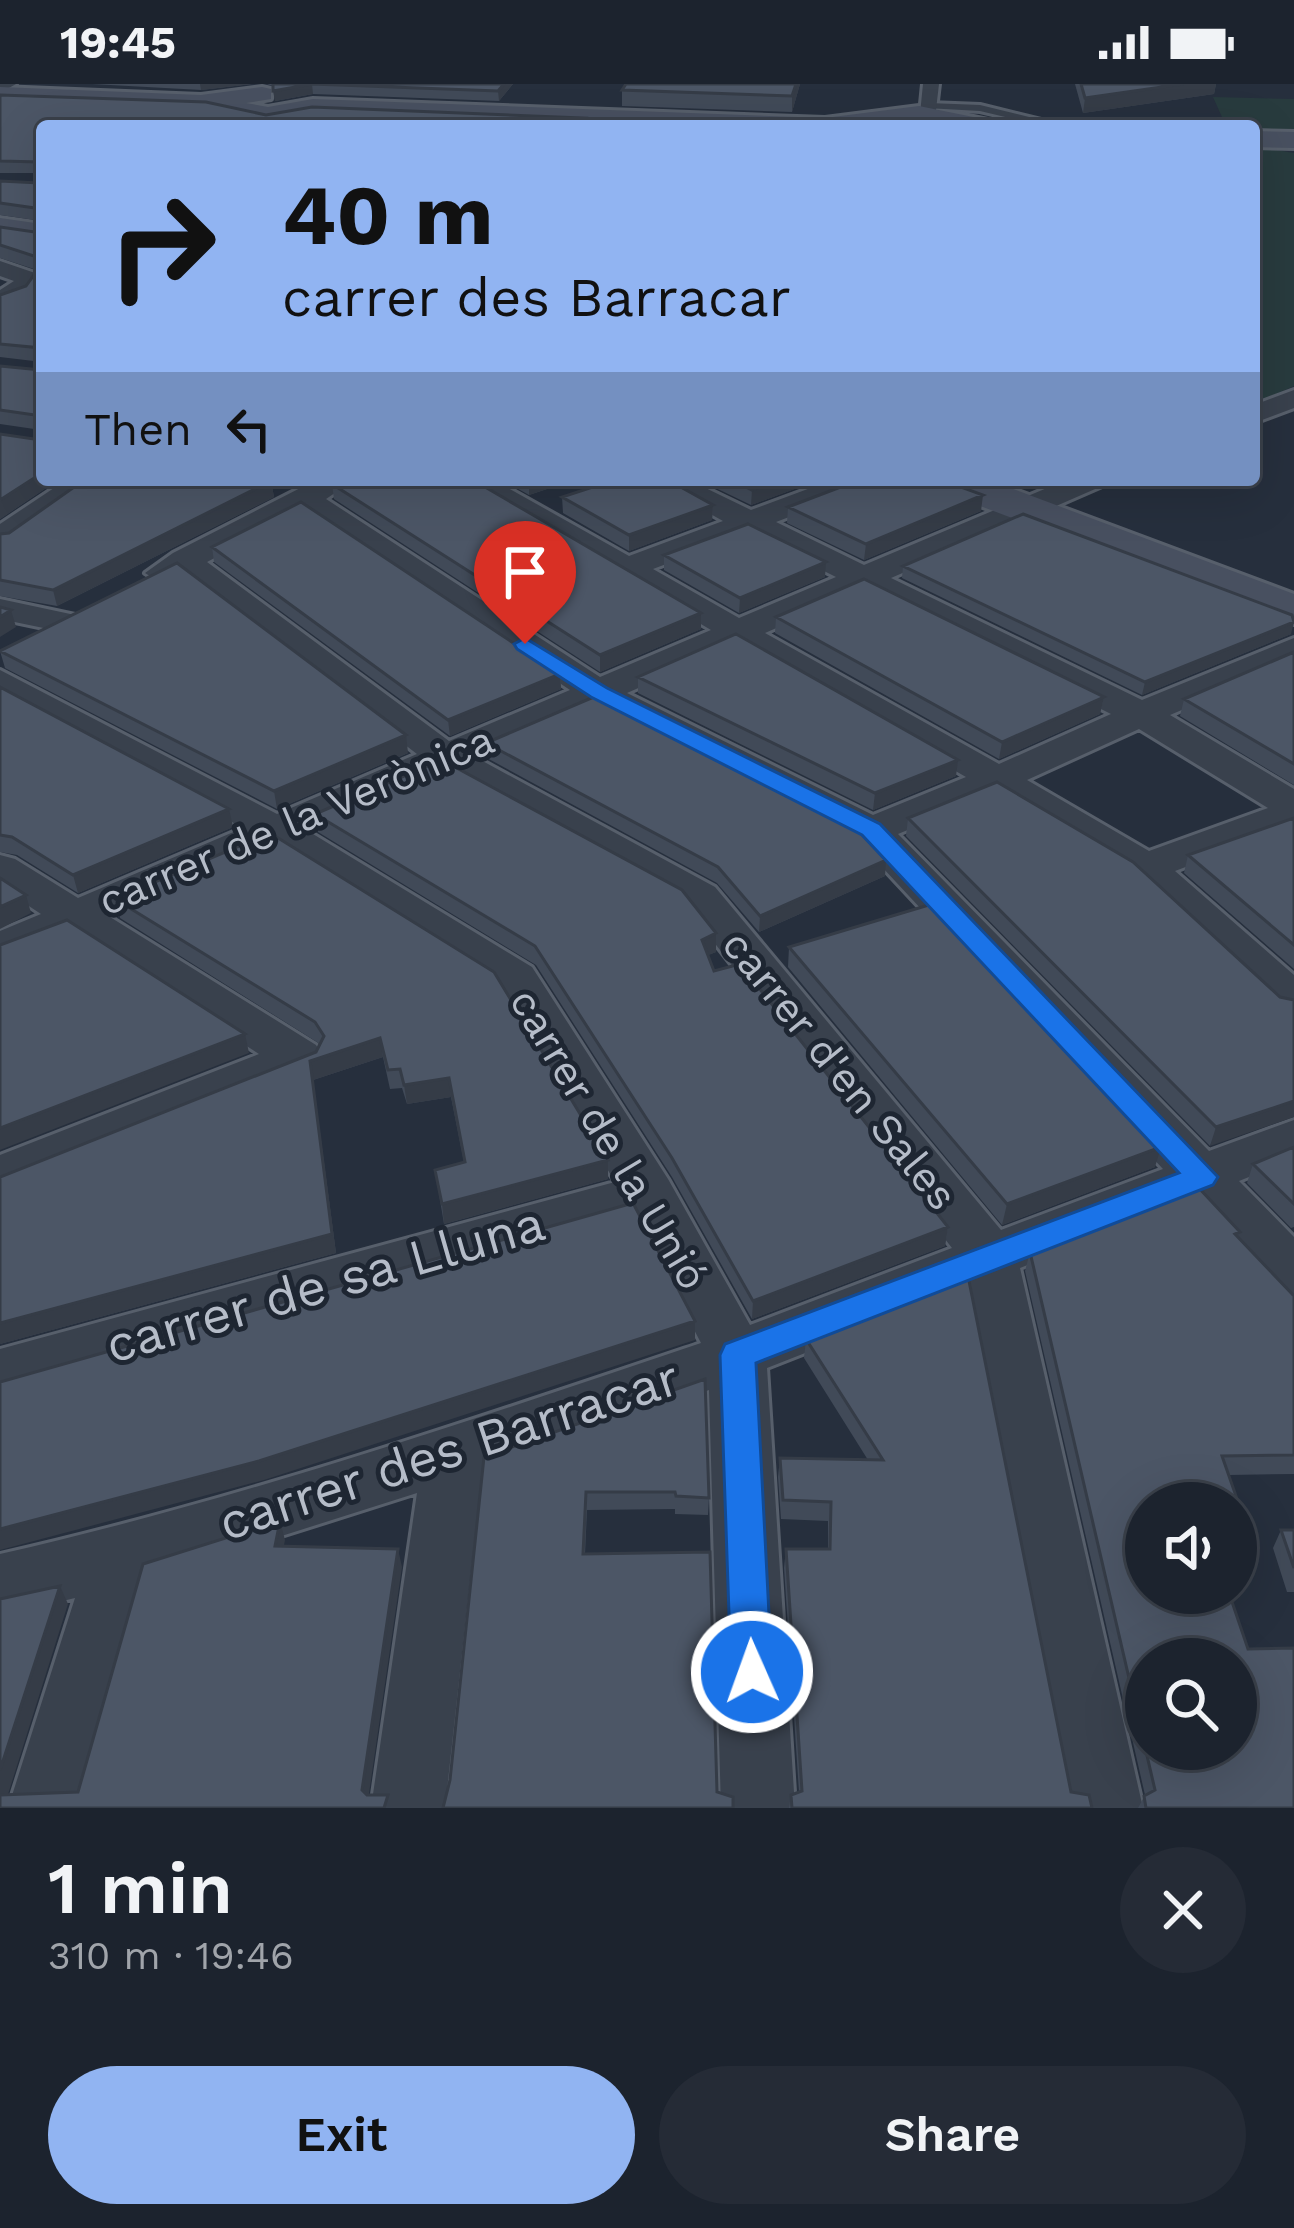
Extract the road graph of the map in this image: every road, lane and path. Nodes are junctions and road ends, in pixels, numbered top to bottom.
1 (8, 84) edge
2 (931, 84) edge
3 (0, 93) edge
4 (294, 101) edge
5 (214, 106) edge
6 (929, 110) junction
7 (252, 120) edge
8 (570, 120) edge
9 (758, 120) edge
10 (877, 120) edge
11 (961, 120) edge
12 (1030, 120) edge
13 (1260, 136) edge
14 (1294, 137) edge
15 (27, 224) edge
16 (0, 266) edge
17 (4, 297) edge
18 (36, 302) edge
19 (77, 486) edge
20 (482, 486) edge
21 (677, 486) edge
22 (843, 486) edge
23 (1003, 486) edge
24 (309, 488) edge
25 (1047, 491) edge
26 (562, 499) edge
27 (526, 512) junction
28 (749, 522) junction
29 (0, 538) edge
30 (184, 560) junction
31 (627, 568) junction
32 (863, 578) junction
33 (1294, 582) edge
34 (124, 591) edge
35 (0, 609) edge
36 (1294, 610) edge
37 (739, 631) junction
38 (21, 643) edge
39 (1294, 649) edge
40 (0, 681) edge
41 (599, 692) junction
42 (1141, 714) junction
43 (444, 756) junction
44 (997, 779) junction
45 (1294, 809) edge
46 (275, 829) junction
47 (871, 830) junction
48 (1146, 867) junction
49 (0, 868) edge
50 (73, 915) junction
51 (0, 949) edge
52 (1294, 1001) edge
53 (1294, 1139) edge
54 (0, 1176) edge
55 (1202, 1177) junction
56 (649, 1193) junction
57 (989, 1255) junction
58 (1294, 1273) edge
59 (737, 1355) junction
60 (0, 1374) edge
61 (453, 1454) junction
62 (120, 1557) junction
63 (0, 1585) edge
64 (45, 1808) edge
65 (408, 1808) edge
66 (758, 1808) edge
67 (1106, 1808) edge

1 - 3 street
2 - 6 street
3 - 5 main road
4 - 5 main road
4 - 7 main road
4 - 8 street
4 - 9 main road
6 - 10 main road
6 - 11 main road
6 - 12 lane
13 - 14 main road
15 - 16 street
16 - 17 street
17 - 18 street
19 - 29 street
20 - 27 street
21 - 28 street
22 - 28 street
23 - 25 main road
24 - 30 street
24 - 41 street
25 - 32 street, carrer de la Verònica
25 - 33 main road
25 - 36 main road
26 - 27 street
27 - 31 street
28 - 31 street
28 - 32 street
30 - 34 street
30 - 43 street, carrer d'en Sales
31 - 37 street
32 - 37 street, carrer de la Verònica
32 - 42 street
35 - 38 street
37 - 41 street, carrer de la Verònica
37 - 44 street
39 - 42 street
40 - 46 street, carrer de la Unió
41 - 43 street, carrer de la Verònica
41 - 47 street
42 - 44 street
42 - 45 street
43 - 46 street, carrer de la Verònica
43 - 57 street, carrer d'en Sales
44 - 47 street
44 - 48 street
45 - 48 street
46 - 50 street, carrer de la Verònica
46 - 56 street, carrer de la Unió
47 - 55 street
48 - 52 street
49 - 50 street
50 - 51 street, carrer de la Verònica
50 - 54 street
53 - 55 street, carrer des Barracar
55 - 57 street, carrer des Barracar
55 - 58 street
56 - 59 street, carrer de la Unió
56 - 60 street, carrer de sa Lluna
57 - 59 street, carrer des Barracar
57 - 67 street, carrer d'en Sales
59 - 61 street, carrer des Barracar
59 - 66 street
61 - 62 street, carrer des Barracar
61 - 65 street
62 - 63 street, carrer des Barracar
62 - 64 street

